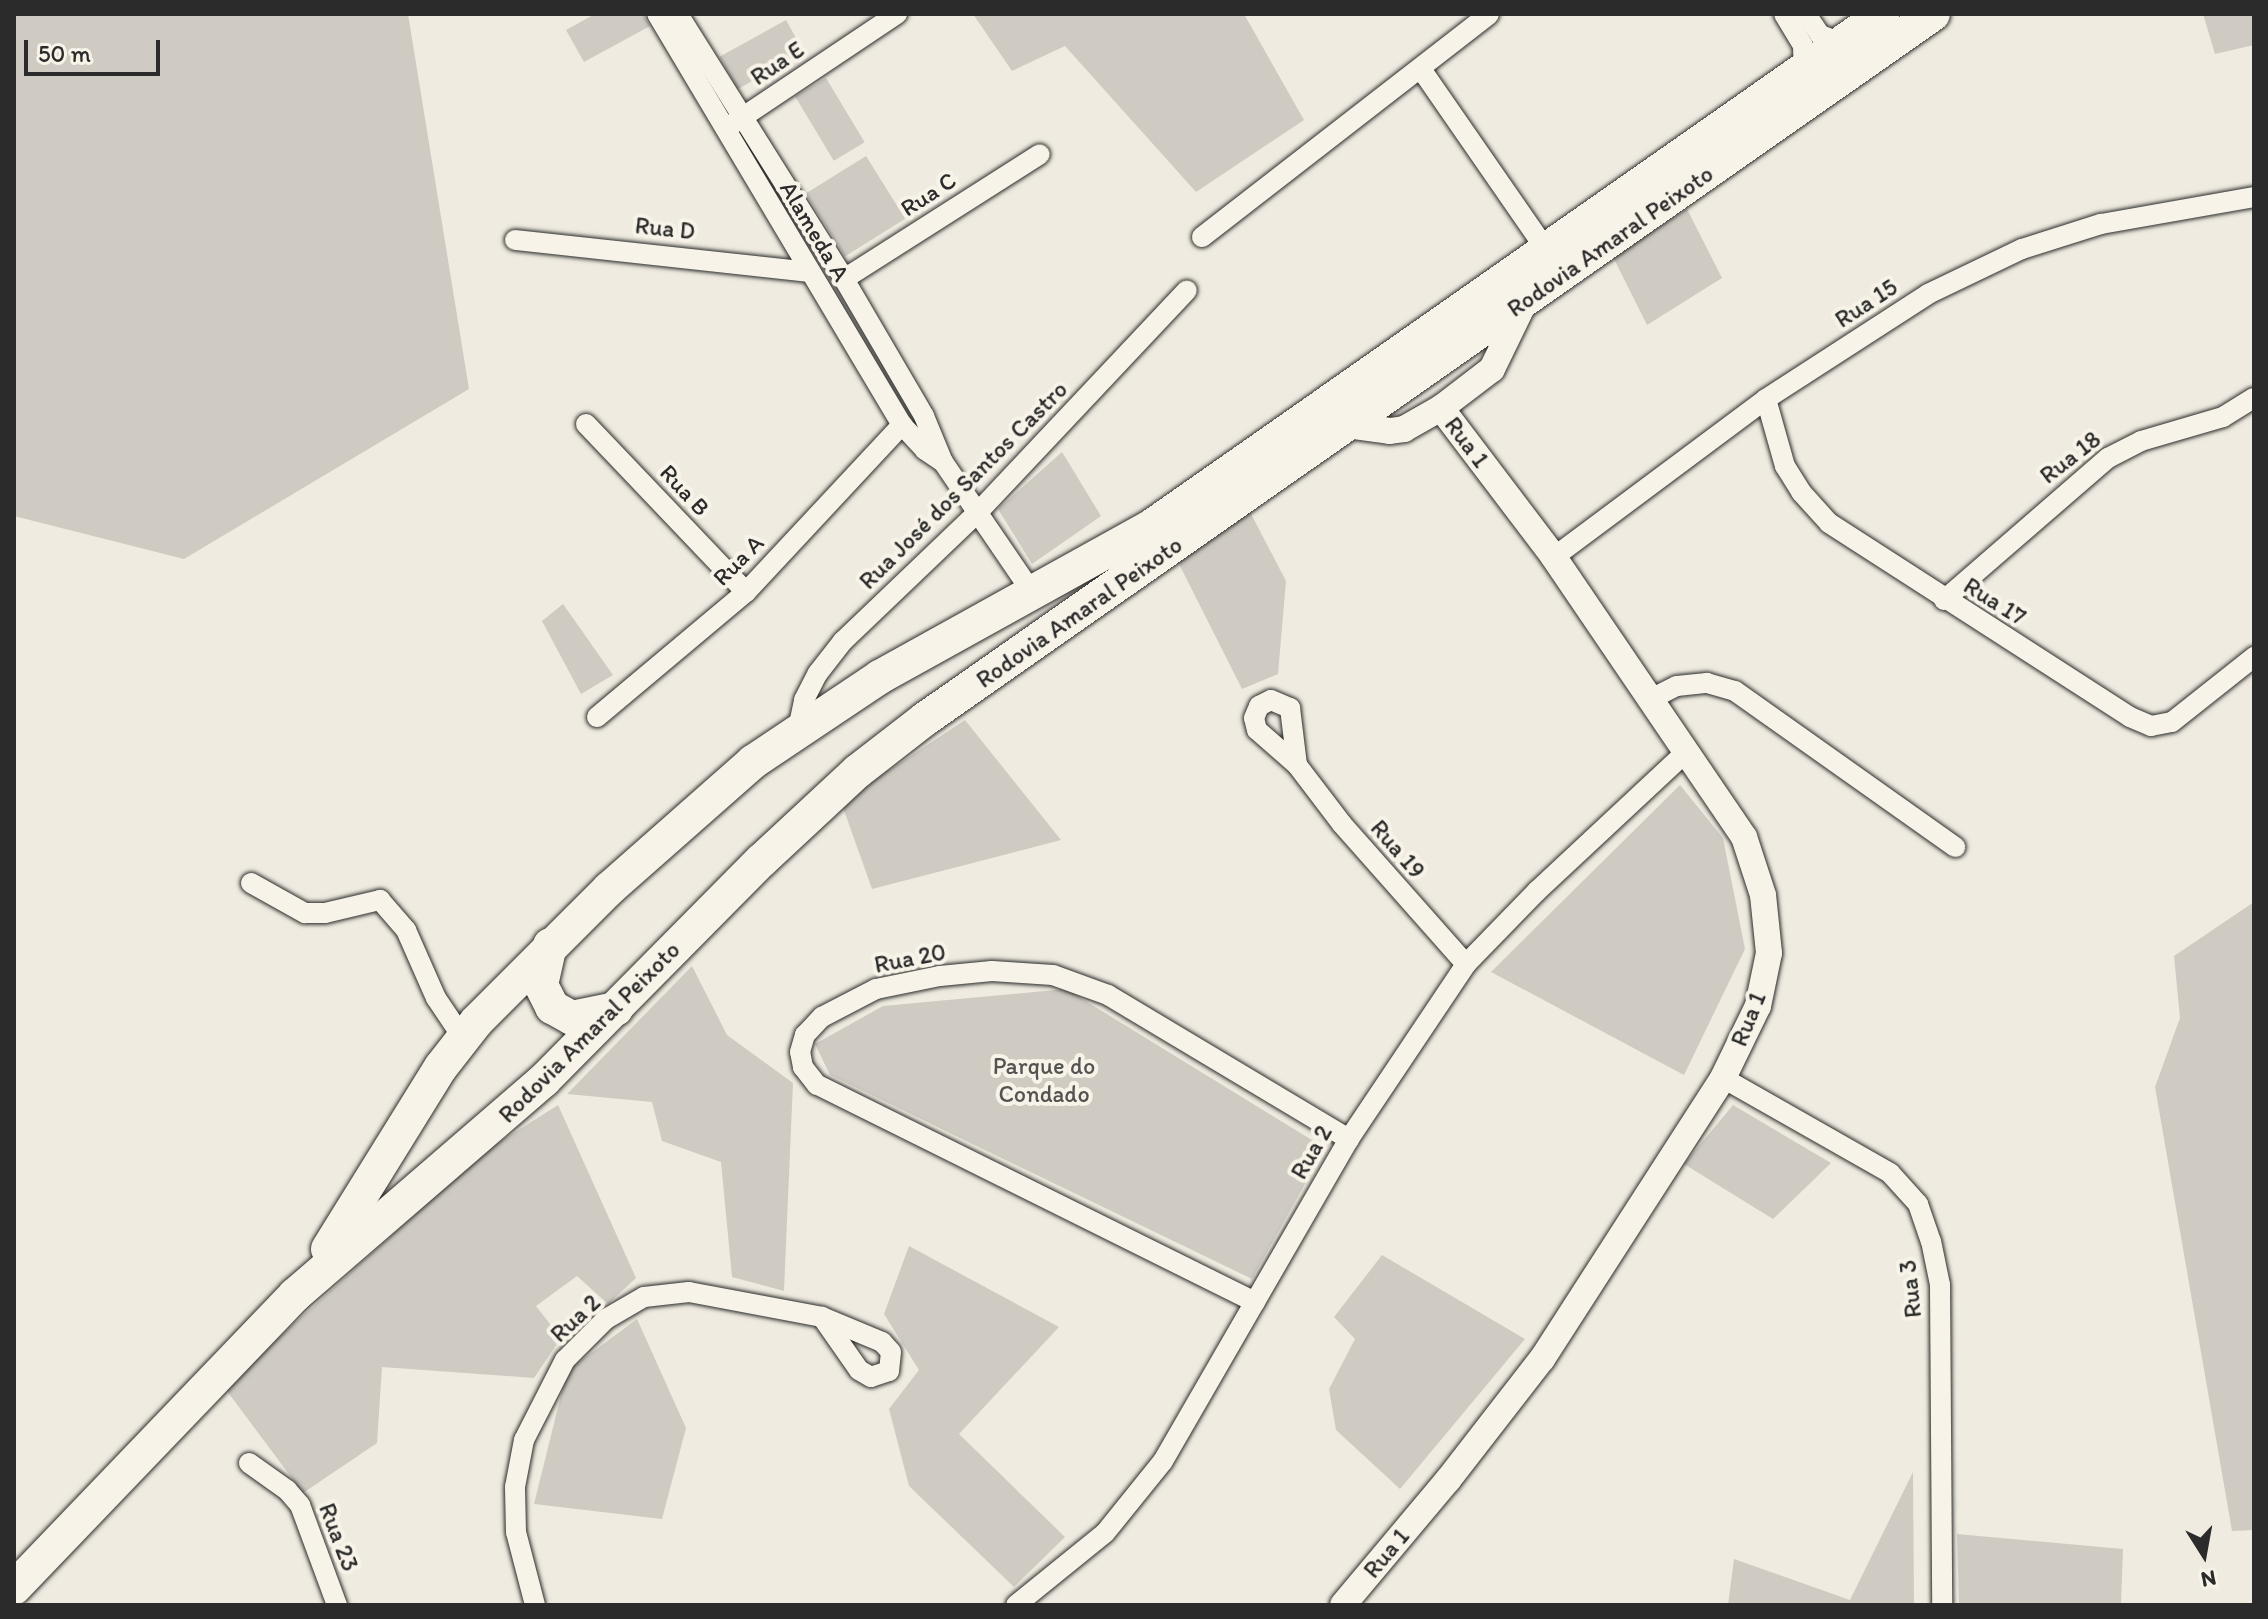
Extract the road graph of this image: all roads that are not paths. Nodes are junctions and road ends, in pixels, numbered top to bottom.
1 (657, 14) edge
2 (678, 14) edge
3 (897, 14) edge
4 (1489, 14) edge
5 (1784, 14) edge
6 (1806, 14) edge
7 (1883, 14) edge
8 (1933, 14) edge
9 (1842, 43) junction
10 (1421, 69) junction
11 (1804, 70) junction
12 (733, 124) junction
13 (1040, 154) dead end
14 (2254, 197) edge
15 (1202, 237) dead end
16 (515, 240) dead end
17 (1547, 251) junction
18 (809, 272) junction
19 (844, 279) junction
20 (1187, 290) dead end
21 (1525, 300) junction
22 (2254, 398) edge
23 (1766, 399) junction
24 (1441, 408) junction
25 (586, 424) dead end
26 (902, 425) junction
27 (1347, 425) junction
28 (943, 462) junction
29 (979, 511) junction
30 (1554, 557) junction
31 (746, 592) junction
32 (1033, 594) junction
33 (1944, 600) junction
34 (2254, 657) edge
35 (1649, 700) junction
36 (597, 717) dead end
37 (798, 729) junction
38 (1687, 751) junction
39 (1297, 765) dead end
40 (1955, 847) dead end
41 (251, 883) dead end
42 (550, 945) junction
43 (1466, 964) junction
44 (616, 1009) junction
45 (463, 1038) junction
46 (1723, 1078) junction
47 (1349, 1139) junction
48 (295, 1295) junction
49 (1255, 1302) junction
50 (822, 1317) dead end
51 (249, 1463) dead end
52 (14, 1588) edge
53 (337, 1605) edge
54 (535, 1605) edge
55 (1016, 1605) edge
56 (1343, 1605) edge
57 (1942, 1605) edge

1 - 12 street, Alameda A
2 - 12 street, Alameda A
3 - 12 street, Rua E
4 - 10 street
5 - 11 street
6 - 9 street
7 - 9 highway, Rodovia Amaral Peixoto
8 - 21 highway, Rodovia Amaral Peixoto
9 - 11 highway, Rodovia Amaral Peixoto
10 - 15 street
10 - 17 street
11 - 17 highway, Rodovia Amaral Peixoto
12 - 18 street, Alameda A
12 - 19 street, Alameda A
13 - 19 street, Rua C
14 - 23 street, Rua 15
16 - 18 street, Rua D
17 - 32 highway, Rodovia Amaral Peixoto
18 - 26 street, Alameda A
19 - 28 street, Alameda A
20 - 29 street, Rua José dos Santos Castro
21 - 24 street, Rua 1
21 - 27 highway, Rodovia Amaral Peixoto
22 - 33 street, Rua 18
23 - 30 street, Rua 15
23 - 33 street, Rua 17
24 - 27 street, Rua 1
24 - 30 street, Rua 1
25 - 31 street, Rua B
26 - 28 street, Alameda A
26 - 31 street, Rua A
27 - 44 highway, Rodovia Amaral Peixoto
28 - 29 street, Alameda A
29 - 32 street, Alameda A
29 - 37 street, Rua José dos Santos Castro
30 - 35 street, Rua 1
31 - 36 street, Rua A
32 - 37 highway, Rodovia Amaral Peixoto
33 - 34 street, Rua 17
35 - 38 street, Rua 1
35 - 40 street
37 - 42 highway, Rodovia Amaral Peixoto
38 - 43 street, Rua 2
38 - 46 street, Rua 1
39 - 43 street, Rua 19
41 - 45 street
42 - 44 highway
42 - 45 highway, Rodovia Amaral Peixoto
43 - 47 street, Rua 2
44 - 48 highway, Rodovia Amaral Peixoto
45 - 48 highway, Rodovia Amaral Peixoto
46 - 56 street, Rua 1
46 - 57 street, Rua 3
47 - 49 street, Rua 2
47 - 49 street, Rua 20
48 - 52 highway, Rodovia Amaral Peixoto
49 - 55 street, Rua 2
50 - 54 street, Rua 2
51 - 53 street, Rua 23

